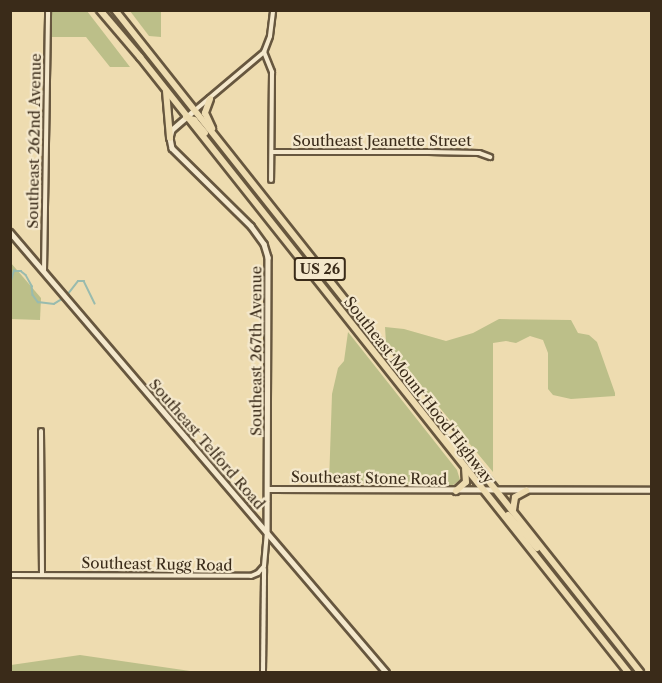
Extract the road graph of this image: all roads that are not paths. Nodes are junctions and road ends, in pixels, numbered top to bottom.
1 (48, 10) edge
2 (100, 10) edge
3 (115, 10) edge
4 (273, 10) edge
5 (264, 52) junction
6 (140, 57) junction
7 (166, 91) junction
8 (210, 99) junction
9 (194, 111) junction
10 (186, 117) junction
11 (170, 138) junction
12 (219, 142) junction
13 (272, 152) junction
14 (490, 157) dead end
15 (243, 172) junction
16 (272, 180) dead end
17 (10, 232) edge
18 (44, 271) junction
19 (41, 431) dead end
20 (440, 435) junction
21 (464, 465) junction
22 (267, 489) junction
23 (651, 490) edge
24 (456, 491) junction
25 (490, 491) junction
26 (526, 491) junction
27 (514, 514) junction
28 (267, 532) junction
29 (545, 553) junction
30 (264, 568) junction
31 (10, 574) edge
32 (42, 575) junction
33 (263, 672) edge
34 (386, 672) edge
35 (628, 672) edge
36 (640, 672) edge

1 - 18 street, Southeast 262nd Avenue
2 - 6 highway, Southeast Mount Hood Highway / US 26
3 - 9 highway, Southeast Mount Hood Highway / US 26
4 - 5 street
5 - 8 street
5 - 13 street
6 - 7 highway, Southeast Mount Hood Highway / US 26
6 - 9 highway
7 - 10 highway, Southeast Mount Hood Highway / US 26
7 - 11 highway
8 - 9 street
8 - 12 highway
9 - 10 street
9 - 12 highway, Southeast Mount Hood Highway / US 26
10 - 11 street
10 - 15 highway
10 - 20 highway, Southeast Mount Hood Highway / US 26
11 - 22 street, Southeast 267th Avenue
12 - 15 highway, Southeast Mount Hood Highway / US 26
13 - 14 street, Southeast Jeanette Street
13 - 16 street
15 - 25 highway, Southeast Mount Hood Highway / US 26
17 - 18 street, Southeast Telford Road
18 - 28 street, Southeast Telford Road
19 - 32 street
20 - 21 highway, Southeast Mount Hood Highway / US 26
20 - 25 highway
21 - 24 highway
21 - 25 highway, Southeast Mount Hood Highway / US 26
22 - 24 street, Southeast Stone Road
22 - 28 street, Southeast 267th Avenue
23 - 26 street, Southeast Stone Road
24 - 25 street, Southeast Stone Road
25 - 26 street, Southeast Stone Road
25 - 27 highway, Southeast Mount Hood Highway / US 26
25 - 29 highway
25 - 35 highway, Southeast Mount Hood Highway / US 26
26 - 27 highway
27 - 29 highway, Southeast Mount Hood Highway / US 26
28 - 30 street
28 - 34 street, Southeast Telford Road
29 - 36 highway, Southeast Mount Hood Highway / US 26
30 - 32 street, Southeast Rugg Road
30 - 33 street
31 - 32 street, Southeast Rugg Road

